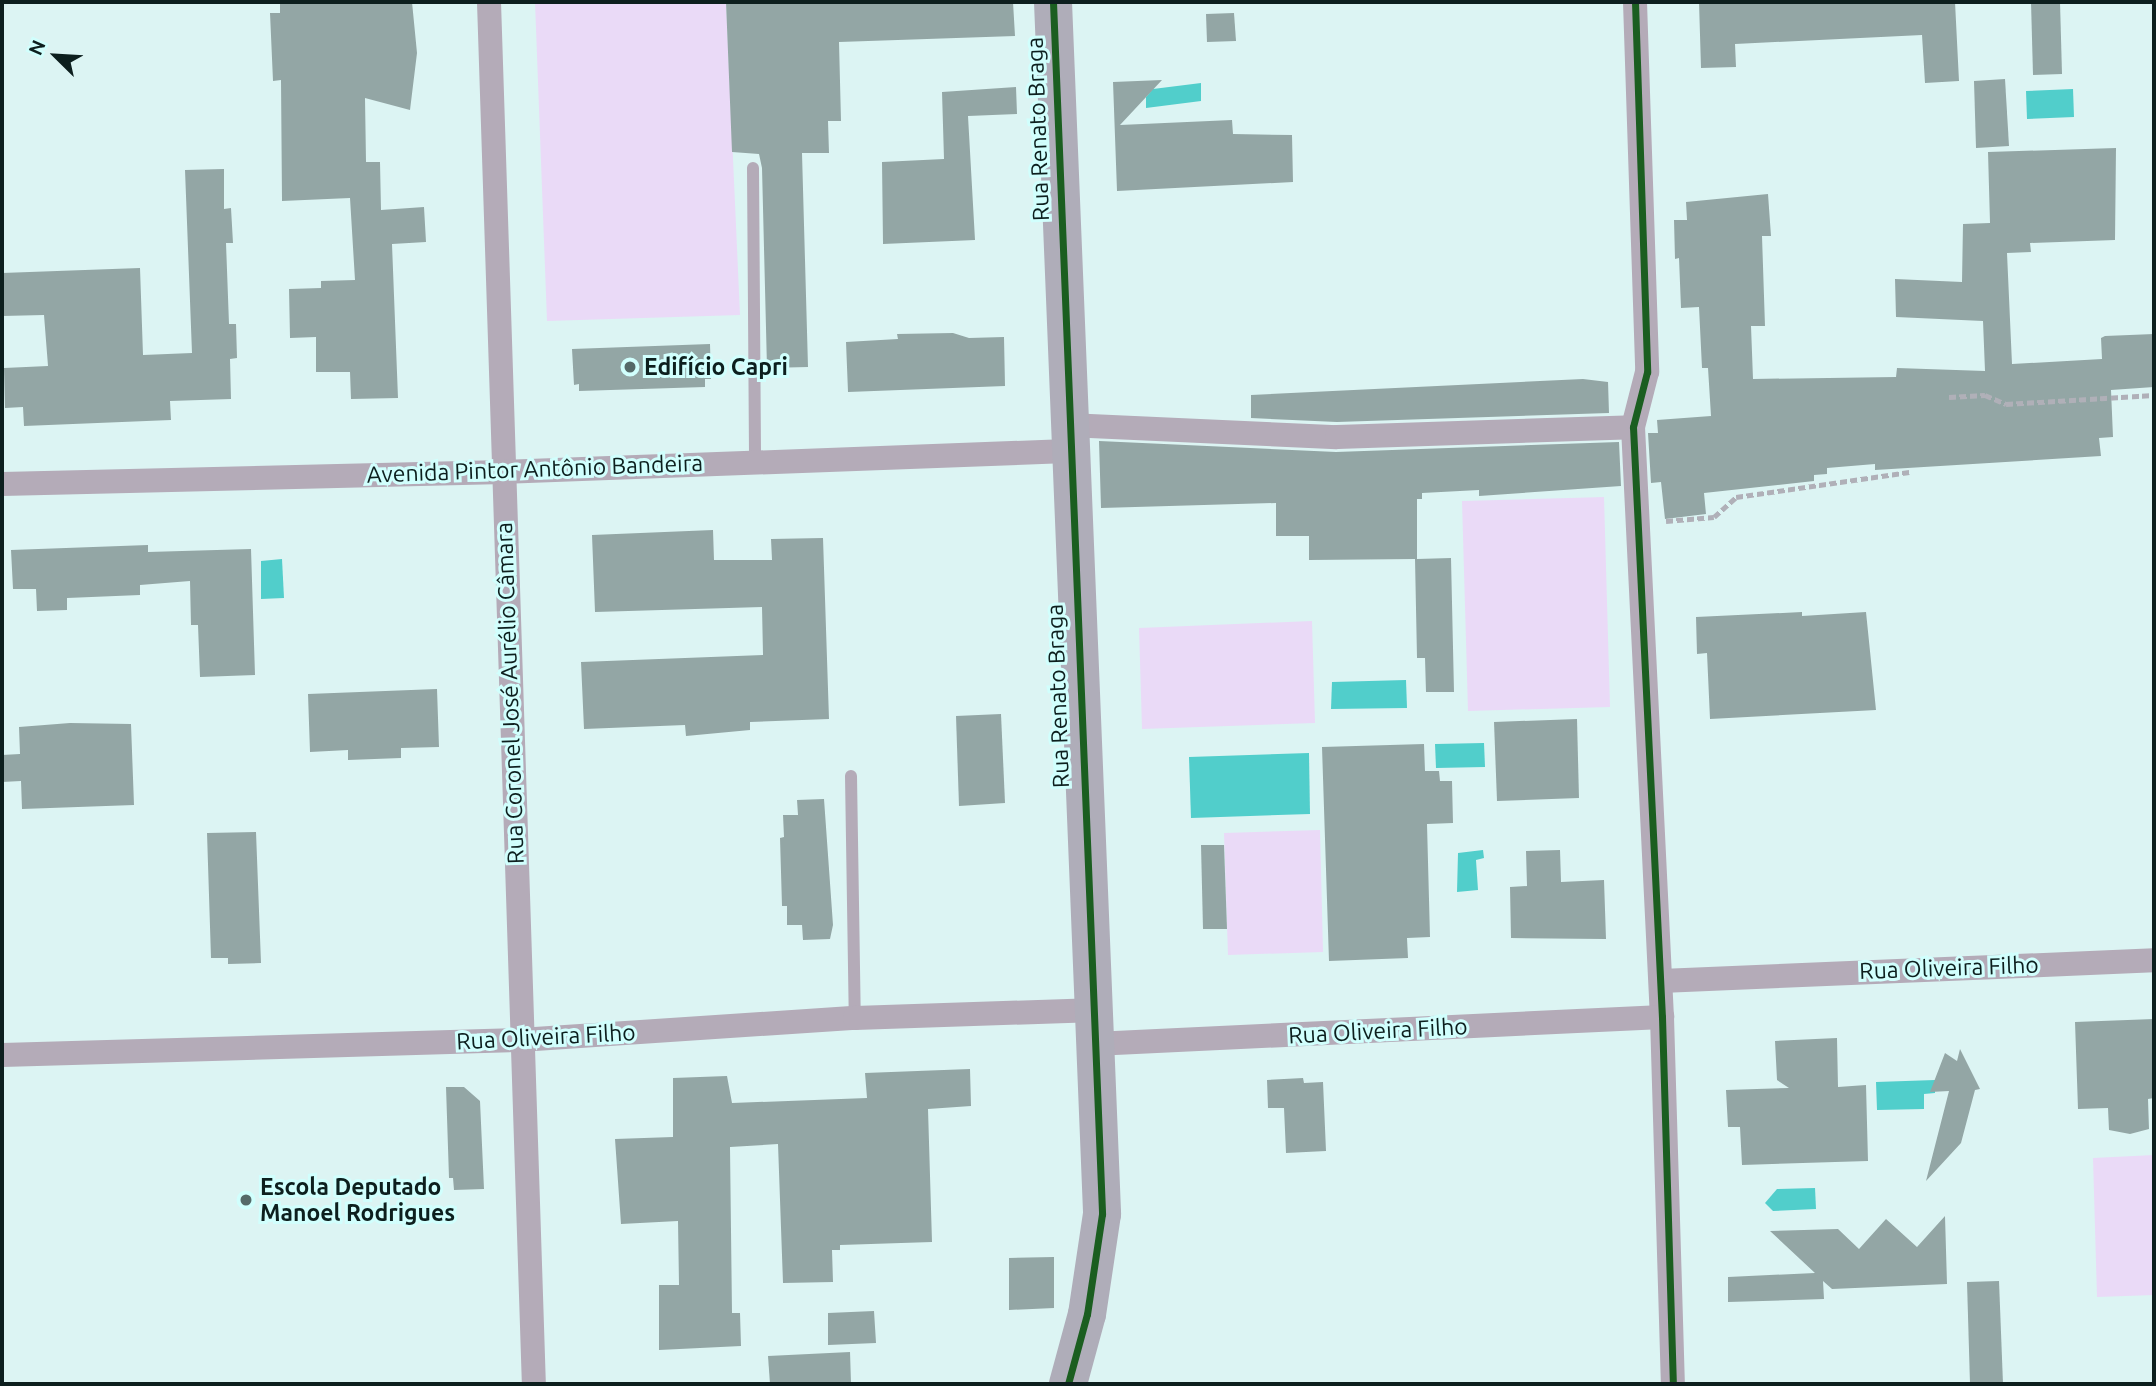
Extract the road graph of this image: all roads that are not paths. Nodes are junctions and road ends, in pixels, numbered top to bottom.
1 (489, 2) edge
2 (1052, 2) edge
3 (1634, 2) edge
4 (753, 168) dead end
5 (1633, 427) junction
6 (1068, 438) junction
7 (755, 460) junction
8 (504, 472) junction
9 (2, 484) edge
10 (851, 776) dead end
11 (2154, 960) edge
12 (1661, 981) junction
13 (1662, 1017) junction
14 (855, 1018) junction
15 (1092, 1027) junction
16 (520, 1040) junction
17 (2, 1055) edge
18 (534, 1384) edge
19 (1068, 1384) edge
20 (1673, 1384) edge

1 - 8 street, Rua Coronel José Aurélio Câmara
2 - 6 main road, Rua Renato Braga
3 - 5 street
4 - 7 lane
5 - 6 street, Avenida Pintor Antônio Bandeira
5 - 12 street
6 - 7 street, Avenida Pintor Antônio Bandeira
6 - 15 main road, Rua Renato Braga
7 - 8 street, Avenida Pintor Antônio Bandeira
8 - 9 street, Avenida Pintor Antônio Bandeira
8 - 16 street, Rua Coronel José Aurélio Câmara
10 - 14 lane
11 - 12 street, Rua Oliveira Filho
12 - 13 street
13 - 15 street, Rua Oliveira Filho
13 - 20 street
14 - 15 street, Rua Oliveira Filho
14 - 16 street, Rua Oliveira Filho
15 - 19 main road, Rua Renato Braga
16 - 17 street, Rua Oliveira Filho
16 - 18 street, Rua Coronel José Aurélio Câmara

